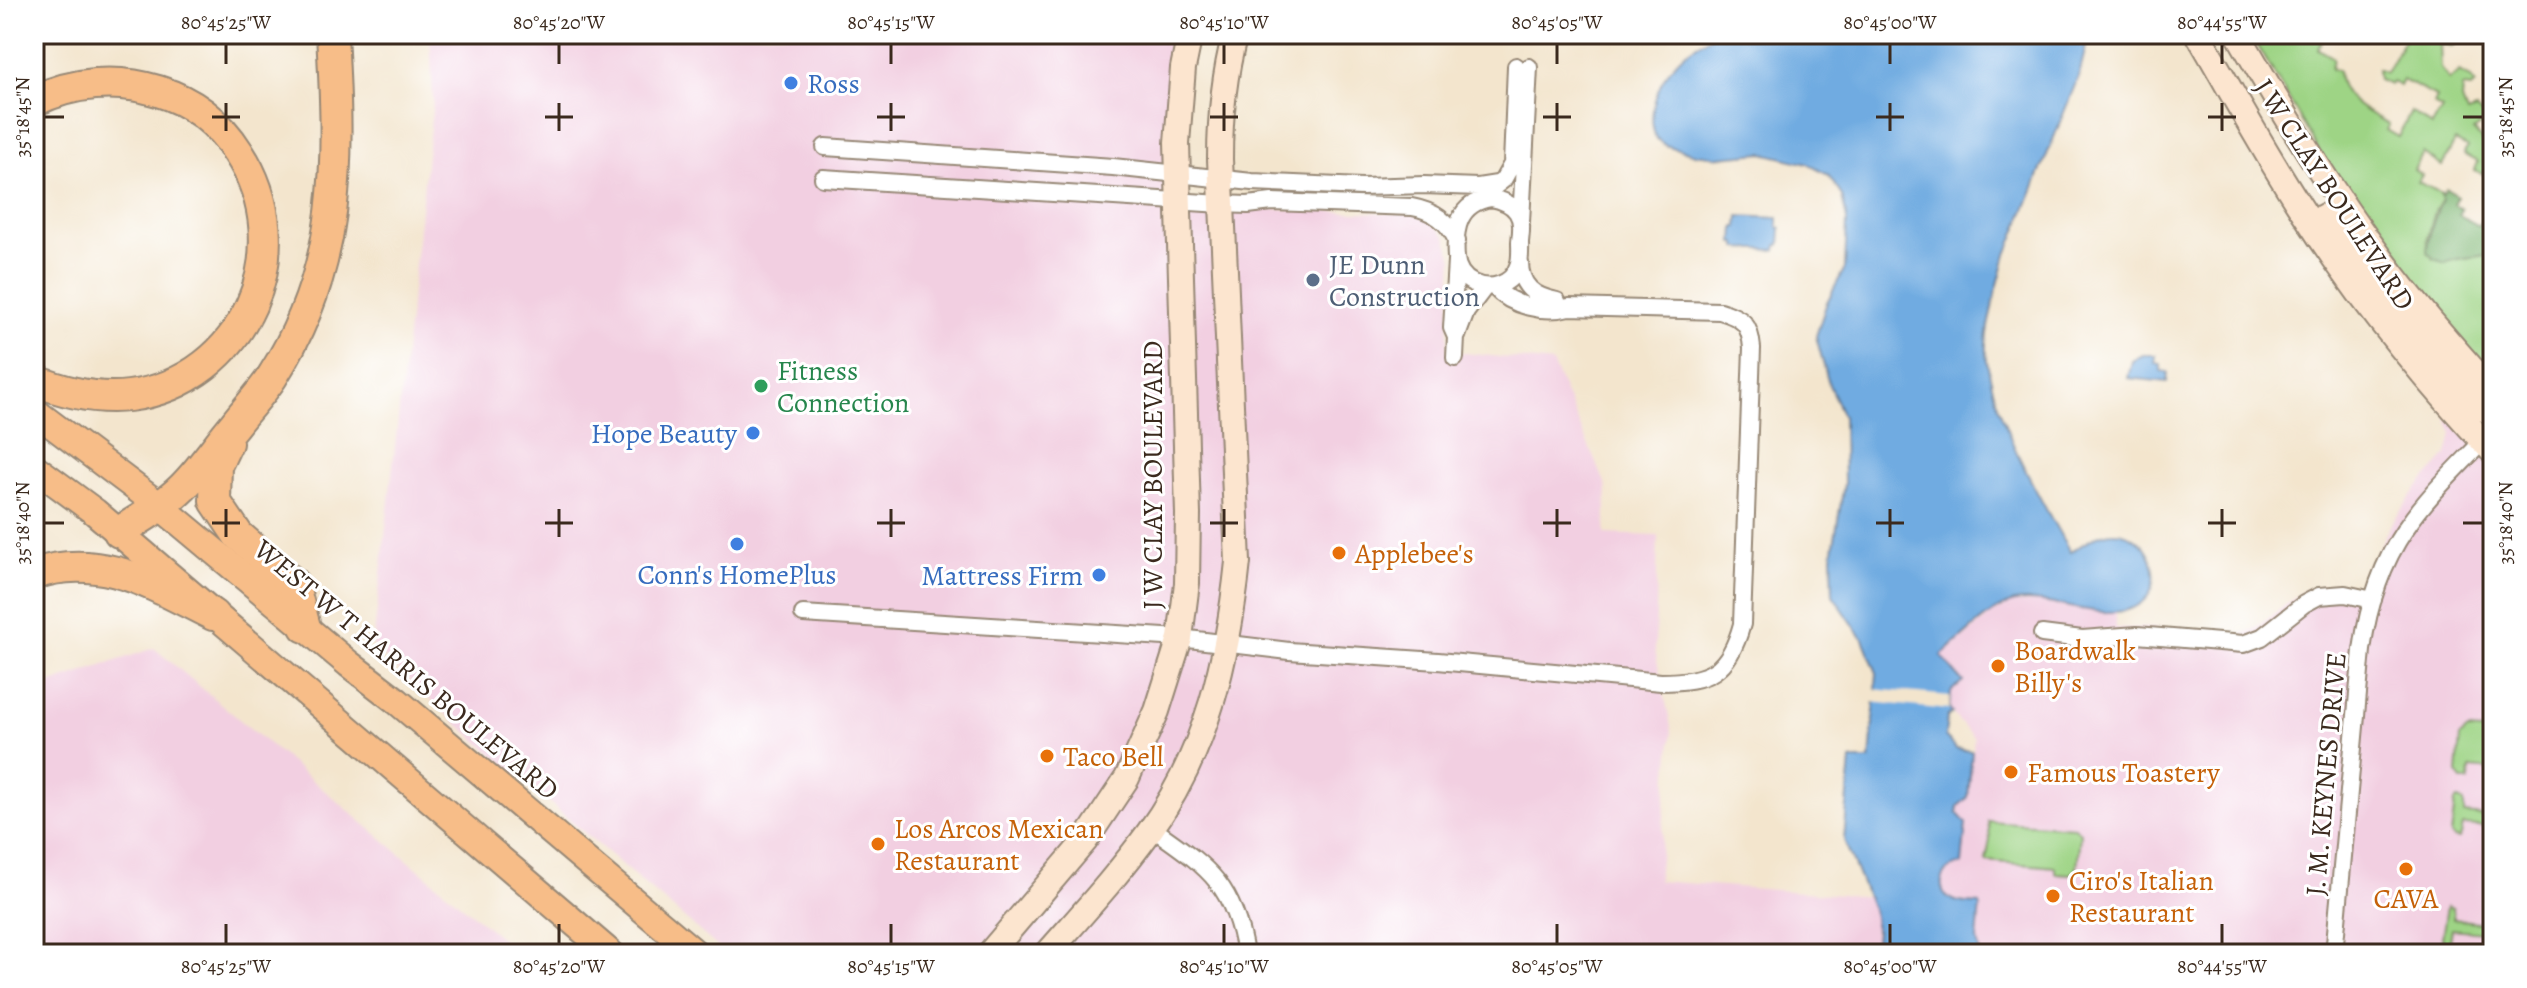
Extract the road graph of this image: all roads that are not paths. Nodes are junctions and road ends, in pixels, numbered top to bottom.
1 (332, 34) edge
2 (1190, 34) edge
3 (1235, 34) edge
4 (2198, 34) edge
5 (2238, 34) edge
6 (34, 101) edge
7 (825, 147) dead end
8 (2265, 148) junction
9 (1177, 172) junction
10 (823, 178) dead end
11 (1497, 184) junction
12 (1221, 192) junction
13 (1477, 200) junction
14 (1178, 202) junction
15 (1521, 224) junction
16 (1456, 250) junction
17 (1520, 259) junction
18 (1490, 287) junction
19 (1569, 307) junction
20 (1456, 337) junction
21 (1455, 358) dead end
22 (34, 380) edge
23 (2493, 392) edge
24 (34, 411) edge
25 (2493, 414) edge
26 (241, 416) junction
27 (2490, 440) edge
28 (34, 467) edge
29 (160, 506) junction
30 (119, 532) junction
31 (34, 574) edge
32 (2373, 600) junction
33 (803, 614) dead end
34 (213, 615) junction
35 (305, 627) junction
36 (2042, 634) dead end
37 (1180, 638) junction
38 (1227, 644) junction
39 (1152, 828) junction
40 (611, 954) edge
41 (696, 954) edge
42 (989, 954) edge
43 (1047, 954) edge
44 (1245, 954) edge
45 (2334, 954) edge

1 - 26 highway
2 - 9 street, J W CLAY BOULEVARD
3 - 12 street
4 - 8 street, J W CLAY BOULEVARD
5 - 23 street, J W CLAY BOULEVARD
6 - 22 highway
7 - 9 street
8 - 25 street
8 - 27 street, J W CLAY BOULEVARD
9 - 12 street
9 - 14 street, J W CLAY BOULEVARD
10 - 14 street
11 - 12 street
11 - 13 street
11 - 15 street
12 - 14 street
12 - 16 street
12 - 38 street
13 - 15 street
13 - 16 street
14 - 37 street, J W CLAY BOULEVARD
15 - 17 street
16 - 18 street
16 - 20 street
17 - 18 street
17 - 19 street
18 - 19 street
18 - 20 street
19 - 38 street
20 - 21 street
24 - 29 main road, WEST W T HARRIS BOULEVARD
26 - 29 highway
26 - 35 highway
27 - 32 street, J. M. KEYNES DRIVE
28 - 30 main road
29 - 30 highway
29 - 35 main road, WEST W T HARRIS BOULEVARD
30 - 34 main road
31 - 34 highway
32 - 36 street
32 - 45 street, J. M. KEYNES DRIVE
33 - 37 street
34 - 40 main road
35 - 41 main road, WEST W T HARRIS BOULEVARD
37 - 38 street
37 - 42 street, J W CLAY BOULEVARD
38 - 39 street
39 - 43 street
39 - 44 street

